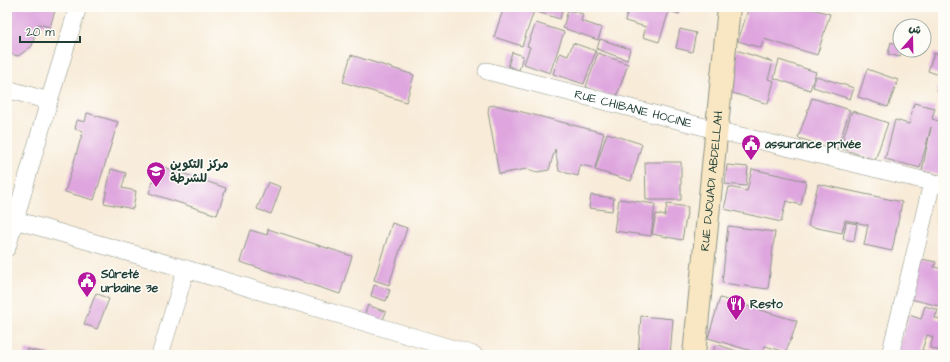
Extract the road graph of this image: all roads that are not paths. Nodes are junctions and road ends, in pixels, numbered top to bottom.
1 (78, 7) edge
2 (729, 7) edge
3 (488, 71) dead end
4 (7, 89) edge
5 (49, 101) junction
6 (716, 130) junction
7 (937, 184) edge
8 (15, 220) junction
9 (7, 248) edge
10 (186, 269) junction
11 (160, 355) edge
12 (474, 355) edge
13 (694, 355) edge
14 (890, 355) edge

1 - 5 street
2 - 6 main road, RUE DJOUADI ABDELLAH
3 - 6 street, RUE CHIBANE HOCINE
4 - 5 street
5 - 8 street
6 - 7 street, RUE CHIBANE HOCINE
6 - 13 main road, RUE DJOUADI ABDELLAH
7 - 14 street
8 - 9 street
8 - 10 street
10 - 11 street
10 - 12 street

